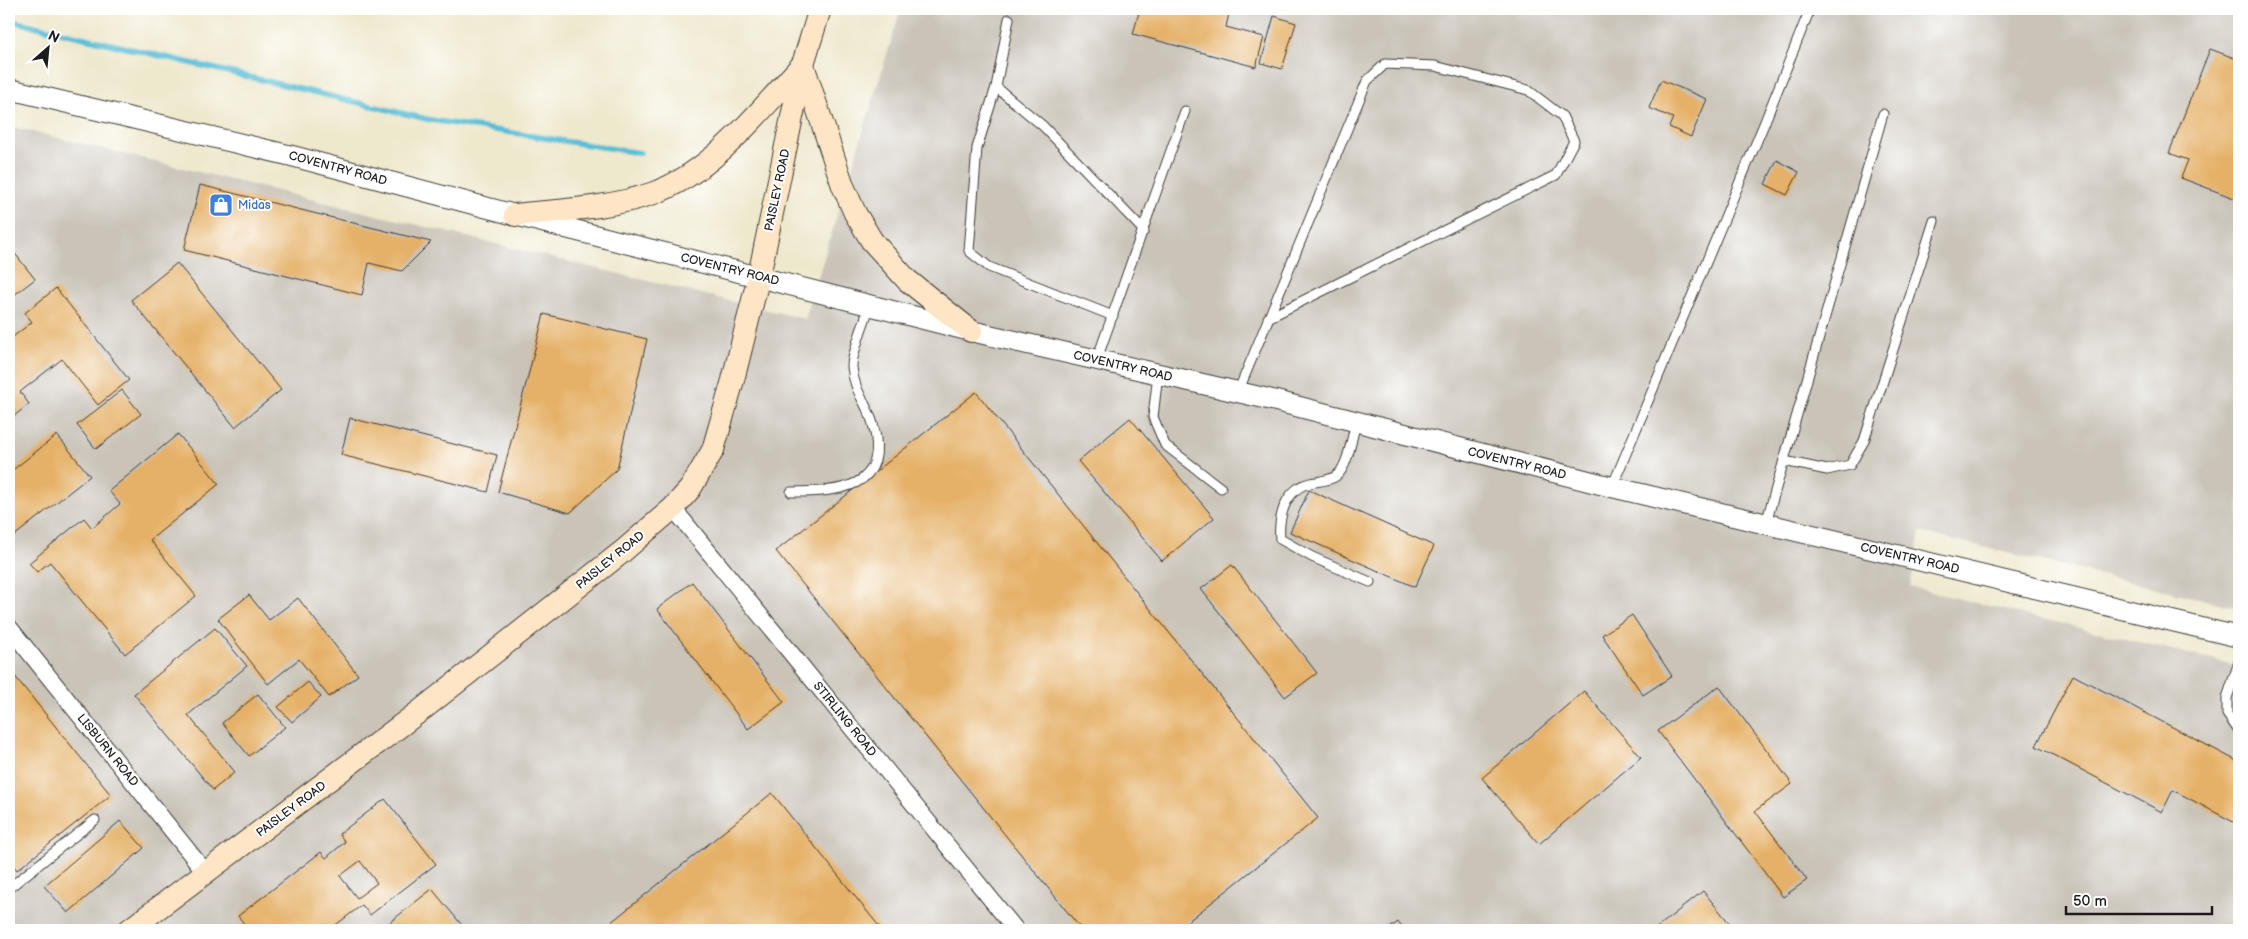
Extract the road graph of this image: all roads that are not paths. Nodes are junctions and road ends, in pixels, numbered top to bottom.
1 (820, 9) edge
2 (1810, 9) edge
3 (1009, 19) dead end
4 (803, 64) junction
5 (996, 87) junction
6 (9, 89) edge
7 (1185, 111) dead end
8 (1882, 114) dead end
9 (516, 215) junction
10 (1934, 221) dead end
11 (1144, 231) junction
12 (759, 276) junction
13 (870, 304) junction
14 (1113, 316) junction
15 (1268, 318) junction
16 (971, 331) junction
17 (1097, 359) junction
18 (1158, 374) junction
19 (1238, 392) junction
20 (1356, 422) junction
21 (1784, 461) junction
22 (1612, 487) junction
23 (1221, 488) dead end
24 (791, 492) dead end
25 (673, 508) junction
26 (1766, 524) junction
27 (1370, 582) dead end
28 (9, 627) edge
29 (2239, 637) edge
30 (2239, 662) edge
31 (2239, 731) edge
32 (95, 820) dead end
33 (206, 873) junction
34 (9, 888) edge
35 (129, 930) edge
36 (1016, 930) edge

1 - 4 main road, PAISLEY ROAD
2 - 22 lane
3 - 5 lane
4 - 9 main road
4 - 12 main road, PAISLEY ROAD
4 - 16 main road
5 - 11 lane
5 - 14 lane
6 - 9 street, COVENTRY ROAD
7 - 11 lane
8 - 21 lane
9 - 12 street, COVENTRY ROAD
10 - 21 lane
11 - 14 lane
12 - 13 street, COVENTRY ROAD
12 - 25 main road, PAISLEY ROAD
13 - 16 street, COVENTRY ROAD
13 - 24 lane
14 - 17 lane
15 - 15 lane
15 - 19 lane
16 - 17 street, COVENTRY ROAD
17 - 18 street, COVENTRY ROAD
18 - 19 street, COVENTRY ROAD
18 - 23 lane
19 - 20 street, COVENTRY ROAD
20 - 22 street, COVENTRY ROAD
20 - 27 lane
21 - 26 lane
22 - 26 street, COVENTRY ROAD
25 - 33 main road, PAISLEY ROAD
25 - 36 street, STIRLING ROAD
26 - 29 street, COVENTRY ROAD
28 - 33 street, LISBURN ROAD
30 - 31 lane
32 - 34 lane
33 - 35 main road, PAISLEY ROAD

